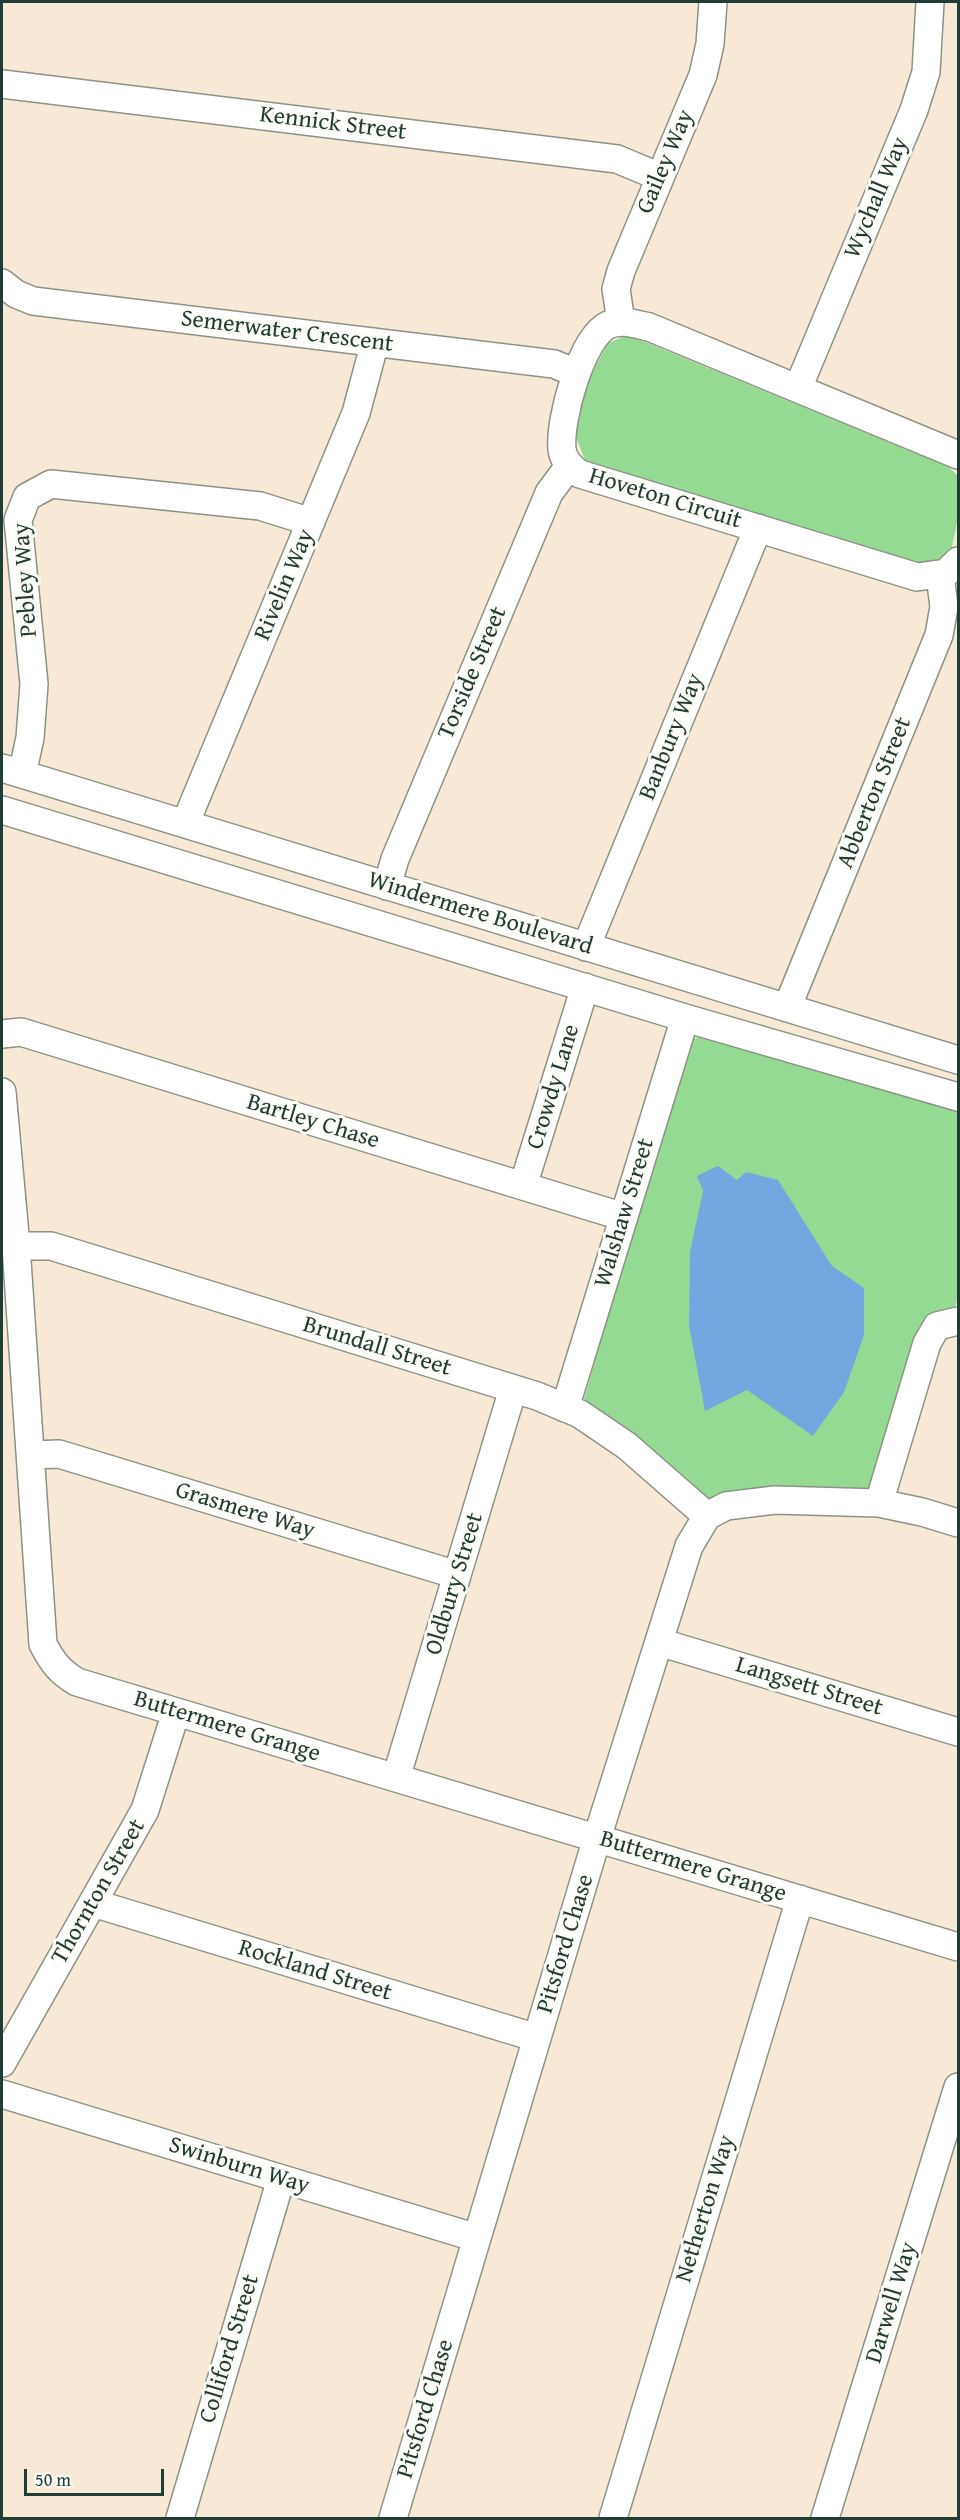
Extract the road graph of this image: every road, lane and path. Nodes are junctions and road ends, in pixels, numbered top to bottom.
1 (713, 2) edge
2 (930, 2) edge
3 (2, 84) edge
4 (660, 177) junction
5 (2, 284) edge
6 (621, 322) junction
7 (375, 342) junction
8 (576, 373) junction
9 (798, 388) junction
10 (958, 455) edge
11 (569, 466) junction
12 (311, 522) junction
13 (758, 528) junction
14 (949, 568) edge
15 (11, 771) edge
16 (2, 810) edge
17 (185, 824) junction
18 (387, 886) junction
19 (586, 947) junction
20 (585, 987) junction
21 (787, 1008) junction
22 (685, 1018) junction
23 (2, 1034) edge
24 (958, 1060) edge
25 (2, 1092) edge
26 (958, 1097) edge
27 (523, 1186) junction
28 (624, 1217) junction
29 (16, 1246) junction
30 (958, 1321) edge
31 (513, 1389) junction
32 (565, 1408) junction
33 (31, 1455) junction
34 (879, 1503) junction
35 (707, 1516) junction
36 (958, 1523) edge
37 (458, 1575) junction
38 (659, 1642) junction
39 (176, 1712) junction
40 (958, 1732) edge
41 (396, 1778) junction
42 (597, 1838) junction
43 (800, 1899) junction
44 (93, 1903) junction
45 (958, 1947) edge
46 (537, 2038) junction
47 (2, 2062) edge
48 (958, 2087) edge
49 (2, 2094) edge
50 (281, 2179) junction
51 (477, 2238) junction
52 (180, 2518) edge
53 (393, 2518) edge
54 (613, 2518) edge
55 (825, 2518) edge

1 - 4 street, Gailey Way
2 - 9 street, Wychall Way
3 - 4 street, Kennick Street
4 - 6 street, Gailey Way
5 - 7 street, Semerwater Crescent
6 - 8 street, Hoveton Circuit
6 - 9 street
7 - 8 street, Semerwater Crescent
7 - 12 street, Rivelin Way
8 - 11 street, Hoveton Circuit
9 - 10 street
11 - 13 street, Hoveton Circuit
11 - 18 street, Torside Street
12 - 15 street, Pebley Way
12 - 17 street, Rivelin Way
13 - 14 street, Hoveton Circuit
13 - 19 street, Banbury Way
14 - 21 street, Abberton Street
15 - 17 street, Windermere Boulevard
16 - 20 street, Windermere Boulevard
17 - 18 street, Windermere Boulevard
18 - 19 street, Windermere Boulevard
19 - 21 street, Windermere Boulevard
20 - 22 street, Windermere Boulevard
20 - 27 street, Crowdy Lane
21 - 24 street, Windermere Boulevard
22 - 26 street, Windermere Boulevard
22 - 28 street, Walshaw Street
23 - 27 street, Bartley Chase
25 - 29 street, Buttermere Grange
27 - 28 street, Bartley Chase
28 - 32 street, Walshaw Street
29 - 31 street, Brundall Street
29 - 33 street, Buttermere Grange
30 - 34 street
31 - 32 street, Brundall Street
31 - 37 street, Oldbury Street
32 - 35 street, Brundall Street
33 - 37 street, Grasmere Way
33 - 39 street, Buttermere Grange
34 - 35 street
34 - 36 street
35 - 38 street, Pitsford Chase
37 - 41 street, Oldbury Street
38 - 40 street, Langsett Street
38 - 42 street, Pitsford Chase
39 - 41 street, Buttermere Grange
39 - 44 street, Thornton Street
41 - 42 street, Buttermere Grange
42 - 43 street, Buttermere Grange
42 - 46 street, Pitsford Chase
43 - 45 street, Buttermere Grange
43 - 54 street, Netherton Way
44 - 46 street, Rockland Street
44 - 47 street, Thornton Street
46 - 51 street, Pitsford Chase
48 - 55 street, Darwell Way
49 - 50 street, Swinburn Way
50 - 51 street, Swinburn Way
50 - 52 street, Colliford Street
51 - 53 street, Pitsford Chase

